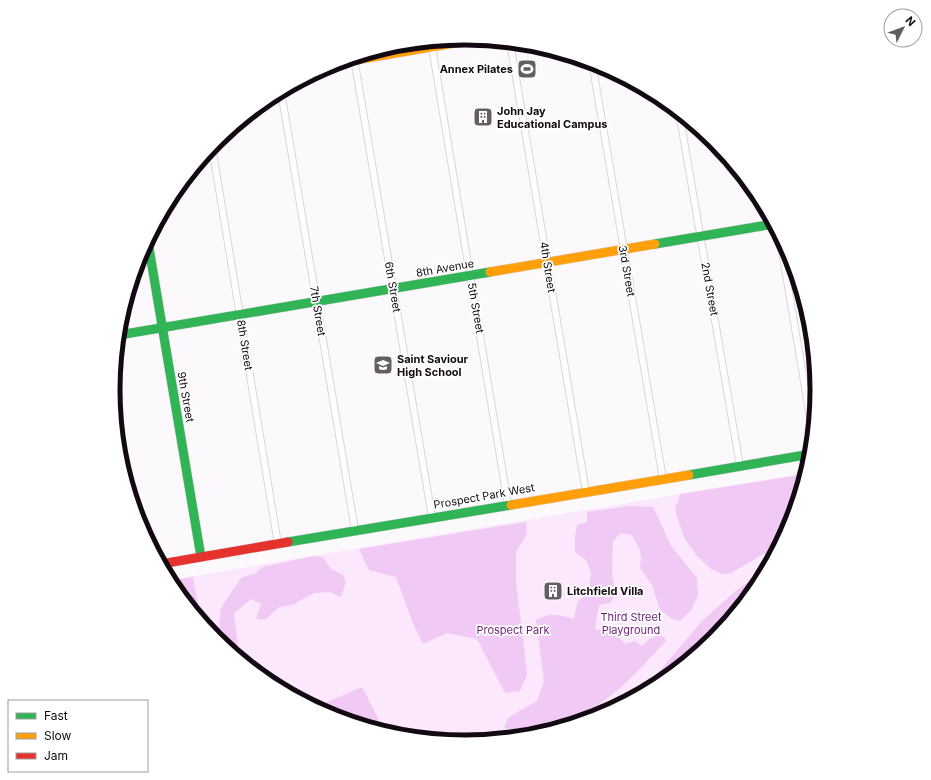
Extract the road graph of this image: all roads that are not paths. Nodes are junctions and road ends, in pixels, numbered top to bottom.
1 (432, 47) edge
2 (511, 48) edge
3 (356, 63) edge
4 (593, 69) edge
5 (282, 98) edge
6 (681, 121) edge
7 (213, 155) edge
8 (768, 225) edge
9 (701, 237) junction
10 (624, 250) junction
11 (150, 252) edge
12 (783, 255) edge
13 (547, 263) junction
14 (470, 276) junction
15 (393, 288) junction
16 (317, 301) junction
17 (240, 314) junction
18 (162, 328) junction
19 (125, 334) edge
20 (810, 416) edge
21 (804, 455) edge
22 (740, 466) junction
23 (663, 479) junction
24 (586, 492) junction
25 (508, 504) junction
26 (432, 517) junction
27 (355, 530) junction
28 (278, 544) junction
29 (201, 557) junction
30 (168, 563) edge

1 - 14 street, 5th Street
2 - 13 street, 4th Street
3 - 15 street, 6th Street
4 - 10 street, 3rd Street
5 - 16 street, 7th Street
6 - 9 street, 2nd Street
7 - 17 street, 8th Street
8 - 9 street, 8th Avenue
9 - 10 street, 8th Avenue
9 - 22 street, 2nd Street
10 - 13 street, 8th Avenue
10 - 23 street, 3rd Street
11 - 18 street, 9th Street
12 - 20 street
13 - 14 street, 8th Avenue
13 - 24 street, 4th Street
14 - 15 street, 8th Avenue
14 - 25 street, 5th Street
15 - 16 street, 8th Avenue
15 - 26 street, 6th Street
16 - 17 street, 8th Avenue
16 - 27 street, 7th Street
17 - 18 street, 8th Avenue
17 - 28 street, 8th Street
18 - 19 street, 8th Avenue
18 - 29 street, 9th Street
21 - 22 street, Prospect Park West
22 - 23 street, Prospect Park West
23 - 24 street, Prospect Park West
24 - 25 street, Prospect Park West
25 - 26 street, Prospect Park West
26 - 27 street, Prospect Park West
27 - 28 street, Prospect Park West
28 - 29 street, Prospect Park West
29 - 30 street, Prospect Park West

